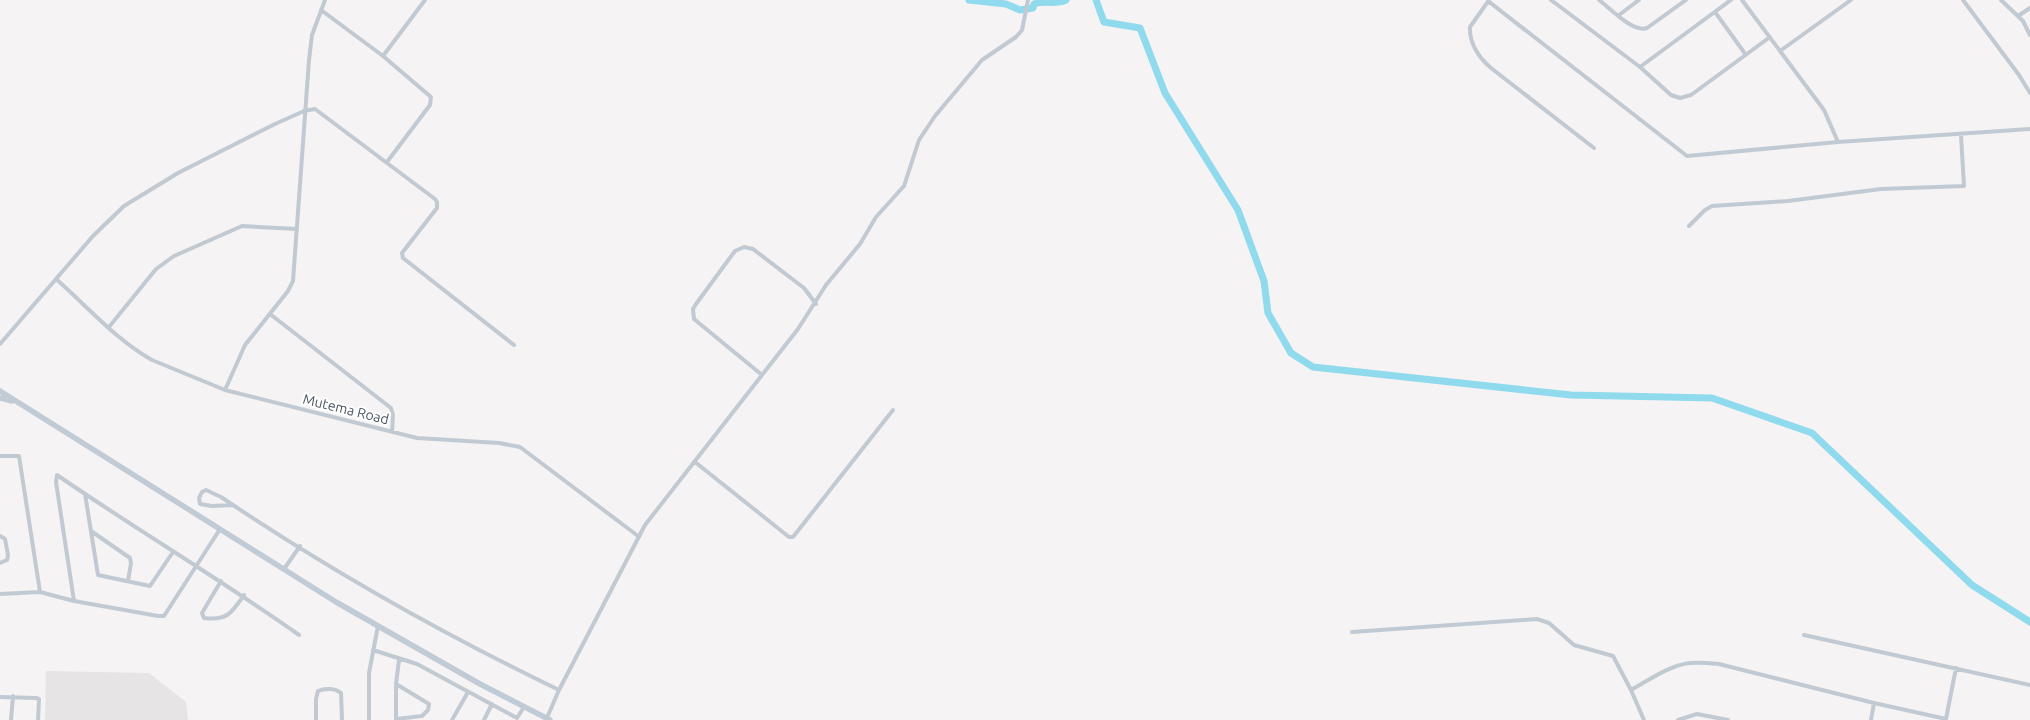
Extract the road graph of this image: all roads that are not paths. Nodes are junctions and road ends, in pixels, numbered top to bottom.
1 (325, 0) edge
2 (425, 0) edge
3 (1028, 0) edge
4 (1552, 0) edge
5 (1599, 0) edge
6 (1639, 0) edge
7 (1686, 0) edge
8 (1731, 0) edge
9 (1742, 0) edge
10 (1850, 0) edge
11 (1964, 0) edge
12 (2000, 0) edge
13 (1489, 1) edge
14 (2030, 8) edge
15 (322, 10) junction
16 (1715, 12) junction
17 (1619, 15) junction
18 (2018, 16) junction
19 (2030, 35) edge
20 (1770, 37) junction
21 (1780, 51) junction
22 (1746, 55) junction
23 (383, 56) junction
24 (1640, 67) junction
25 (2030, 82) edge
26 (2025, 85) junction
27 (2030, 93) edge
28 (304, 111) junction
29 (2030, 130) edge
30 (1961, 135) junction
31 (1838, 142) junction
32 (1594, 148) dead end
33 (387, 162) junction
34 (1689, 226) dead end
35 (297, 229) junction
36 (56, 279) junction
37 (816, 304) junction
38 (270, 314) junction
39 (108, 327) junction
40 (0, 344) edge
41 (514, 345) dead end
42 (762, 374) junction
43 (225, 390) junction
44 (0, 391) edge
45 (0, 398) edge
46 (19, 404) junction
47 (893, 410) dead end
48 (392, 432) junction
49 (0, 456) edge
50 (695, 462) junction
51 (85, 494) junction
52 (233, 505) junction
53 (220, 529) junction
54 (91, 531) junction
55 (0, 536) edge
56 (638, 536) junction
57 (300, 546) junction
58 (173, 552) junction
59 (0, 563) edge
60 (198, 566) junction
61 (284, 569) junction
62 (222, 580) junction
63 (128, 581) junction
64 (40, 592) junction
65 (0, 594) edge
66 (244, 595) junction
67 (74, 601) junction
68 (378, 626) junction
69 (1352, 632) dead end
70 (299, 635) dead end
71 (1804, 635) dead end
72 (373, 650) junction
73 (399, 660) junction
74 (1956, 668) junction
75 (396, 684) junction
76 (480, 684) junction
77 (2030, 685) edge
78 (559, 690) junction
79 (1631, 690) junction
80 (468, 692) junction
81 (474, 694) junction
82 (0, 696) edge
83 (13, 696) junction
84 (1874, 703) junction
85 (492, 704) junction
86 (524, 706) junction
87 (396, 719) edge
88 (517, 719) edge
89 (11, 720) edge
90 (38, 720) edge
91 (316, 720) edge
92 (342, 720) edge
93 (369, 720) edge
94 (452, 720) edge
95 (484, 720) edge
96 (548, 720) edge
97 (1644, 720) edge
98 (1678, 720) edge
99 (1727, 720) edge
100 (1870, 720) edge

1 - 15 street
2 - 23 street
3 - 37 street
4 - 24 street
5 - 17 street
6 - 17 street
7 - 17 street
8 - 16 street
9 - 20 street
10 - 21 street
11 - 26 street
12 - 18 street
13 - 31 street
13 - 32 street
14 - 18 street
15 - 23 street
15 - 28 street
16 - 22 street
16 - 24 street
18 - 19 street
20 - 21 street
20 - 22 street
21 - 31 street
22 - 24 street
23 - 33 street
25 - 26 street
26 - 27 street
28 - 33 street
28 - 35 street
28 - 36 street
29 - 30 street
30 - 31 street
30 - 34 street
33 - 41 street
35 - 38 street
35 - 39 street
36 - 39 street, Mutema Road
36 - 40 street
37 - 42 street
37 - 42 street
38 - 43 street
38 - 48 street
39 - 43 street, Mutema Road
42 - 50 street
43 - 48 street, Mutema Road
44 - 46 main road
45 - 46 main road
46 - 53 main road
47 - 50 street
48 - 56 street, Mutema Road
49 - 64 street
50 - 56 street
51 - 54 street
51 - 58 street
51 - 67 street
52 - 52 street
52 - 57 street
53 - 60 street
53 - 61 main road
54 - 63 street
54 - 63 street
55 - 59 street
56 - 78 street
57 - 61 street
57 - 78 street
58 - 60 street
58 - 63 street
60 - 62 street
60 - 67 street
61 - 68 main road
62 - 66 street
62 - 66 street
64 - 65 street
64 - 67 street
66 - 70 street
68 - 72 street
68 - 76 main road
69 - 79 street
71 - 74 street
72 - 73 street
72 - 93 street
73 - 75 street
73 - 80 street
74 - 77 street
74 - 84 street
75 - 87 street
75 - 87 street
76 - 81 street
76 - 86 main road
78 - 96 street
79 - 84 street
79 - 97 street
80 - 81 street
80 - 94 street
81 - 85 street
82 - 83 street
83 - 89 street
83 - 90 street
84 - 100 street
85 - 88 street
85 - 95 street
86 - 88 street
86 - 96 main road
91 - 92 street
98 - 99 street

